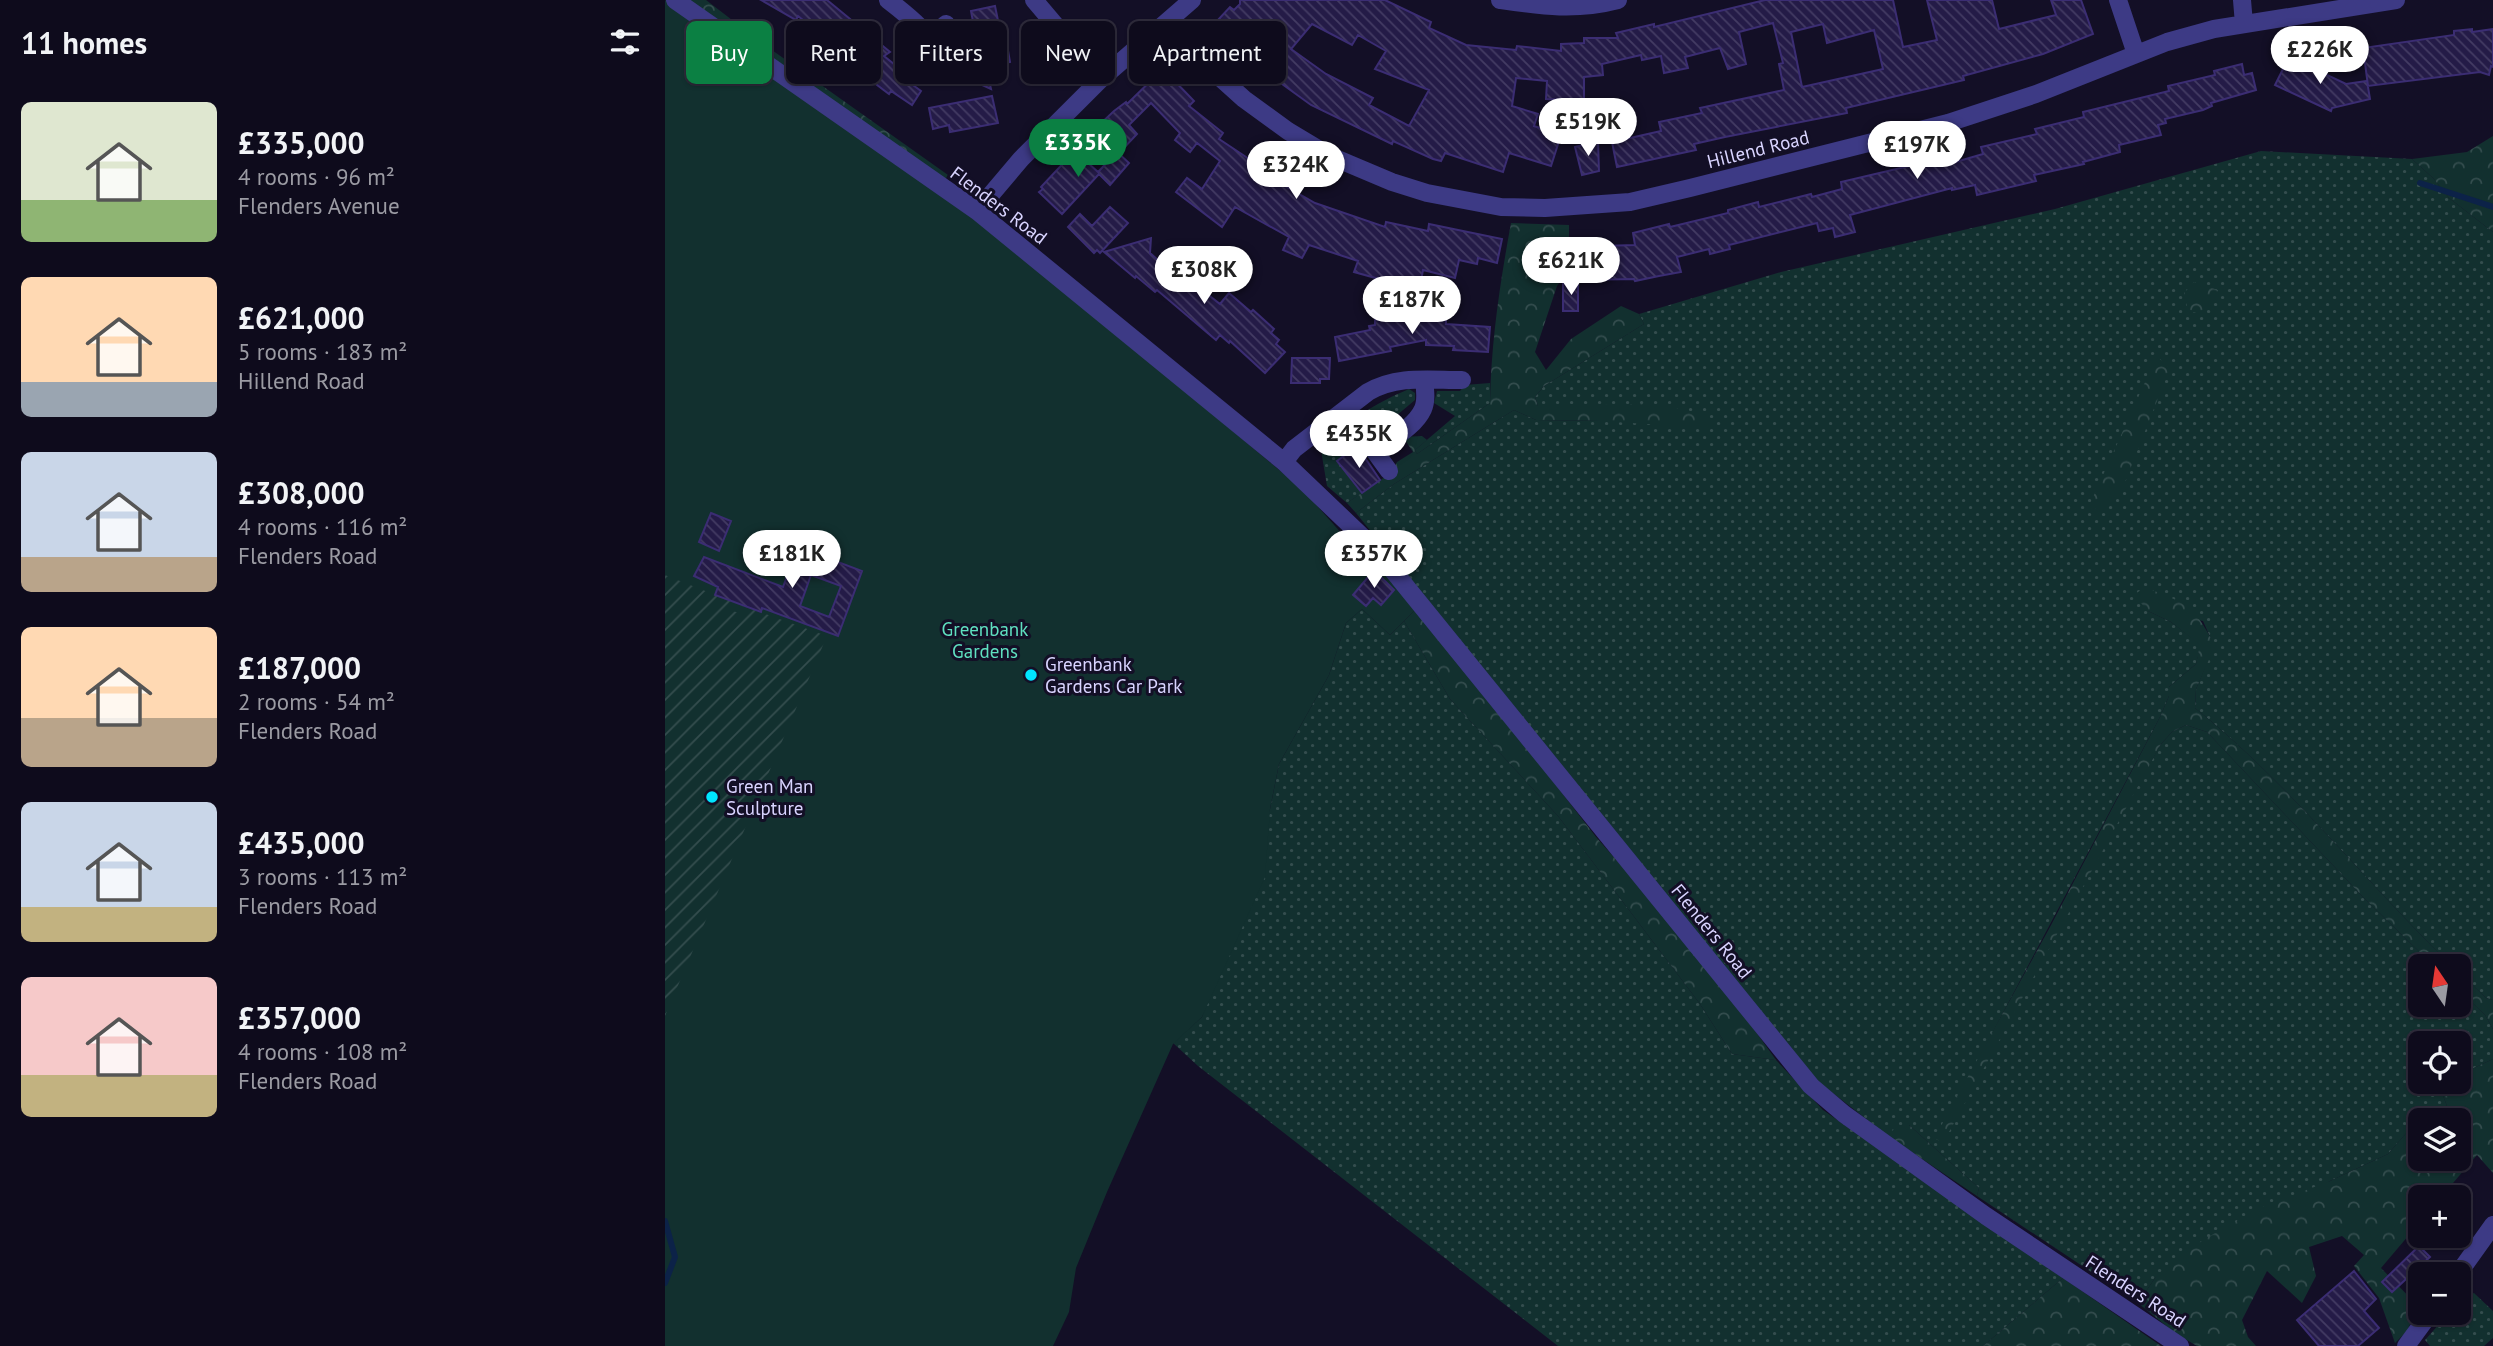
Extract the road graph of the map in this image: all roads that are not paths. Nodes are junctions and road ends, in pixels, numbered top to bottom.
1 (675, 0) edge
2 (888, 0) edge
3 (1034, 0) edge
4 (1192, 0) edge
5 (1500, 0) edge
6 (1618, 0) edge
7 (2118, 0) edge
8 (2242, 0) edge
9 (2396, 0) edge
10 (2375, 2) edge
11 (914, 21) edge
12 (1052, 21) edge
13 (1168, 21) edge
14 (2244, 24) junction
15 (2136, 54) junction
16 (1129, 55) edge
17 (1115, 67) edge
18 (1096, 84) edge
19 (1229, 84) edge
20 (977, 211) junction
21 (1424, 380) junction
22 (1462, 380) dead end
23 (1362, 434) dead end
24 (1375, 452) junction
25 (1284, 462) junction
26 (1389, 471) dead end
27 (2493, 1225) edge
28 (2467, 1262) edge
29 (2421, 1325) edge
30 (2180, 1346) edge
31 (2406, 1346) edge

1 - 20 street, Flenders Road
2 - 11 street
3 - 12 street
4 - 13 street
5 - 6 street
7 - 15 street
8 - 14 street
9 - 10 street, Hillend Road
10 - 14 street, Hillend Road
14 - 15 street, Hillend Road
15 - 19 street, Hillend Road
16 - 17 street
18 - 20 street
20 - 25 street, Flenders Road
21 - 22 street
21 - 24 street
21 - 25 street
23 - 24 street
24 - 26 street
25 - 30 street, Flenders Road
27 - 28 street
29 - 31 street

